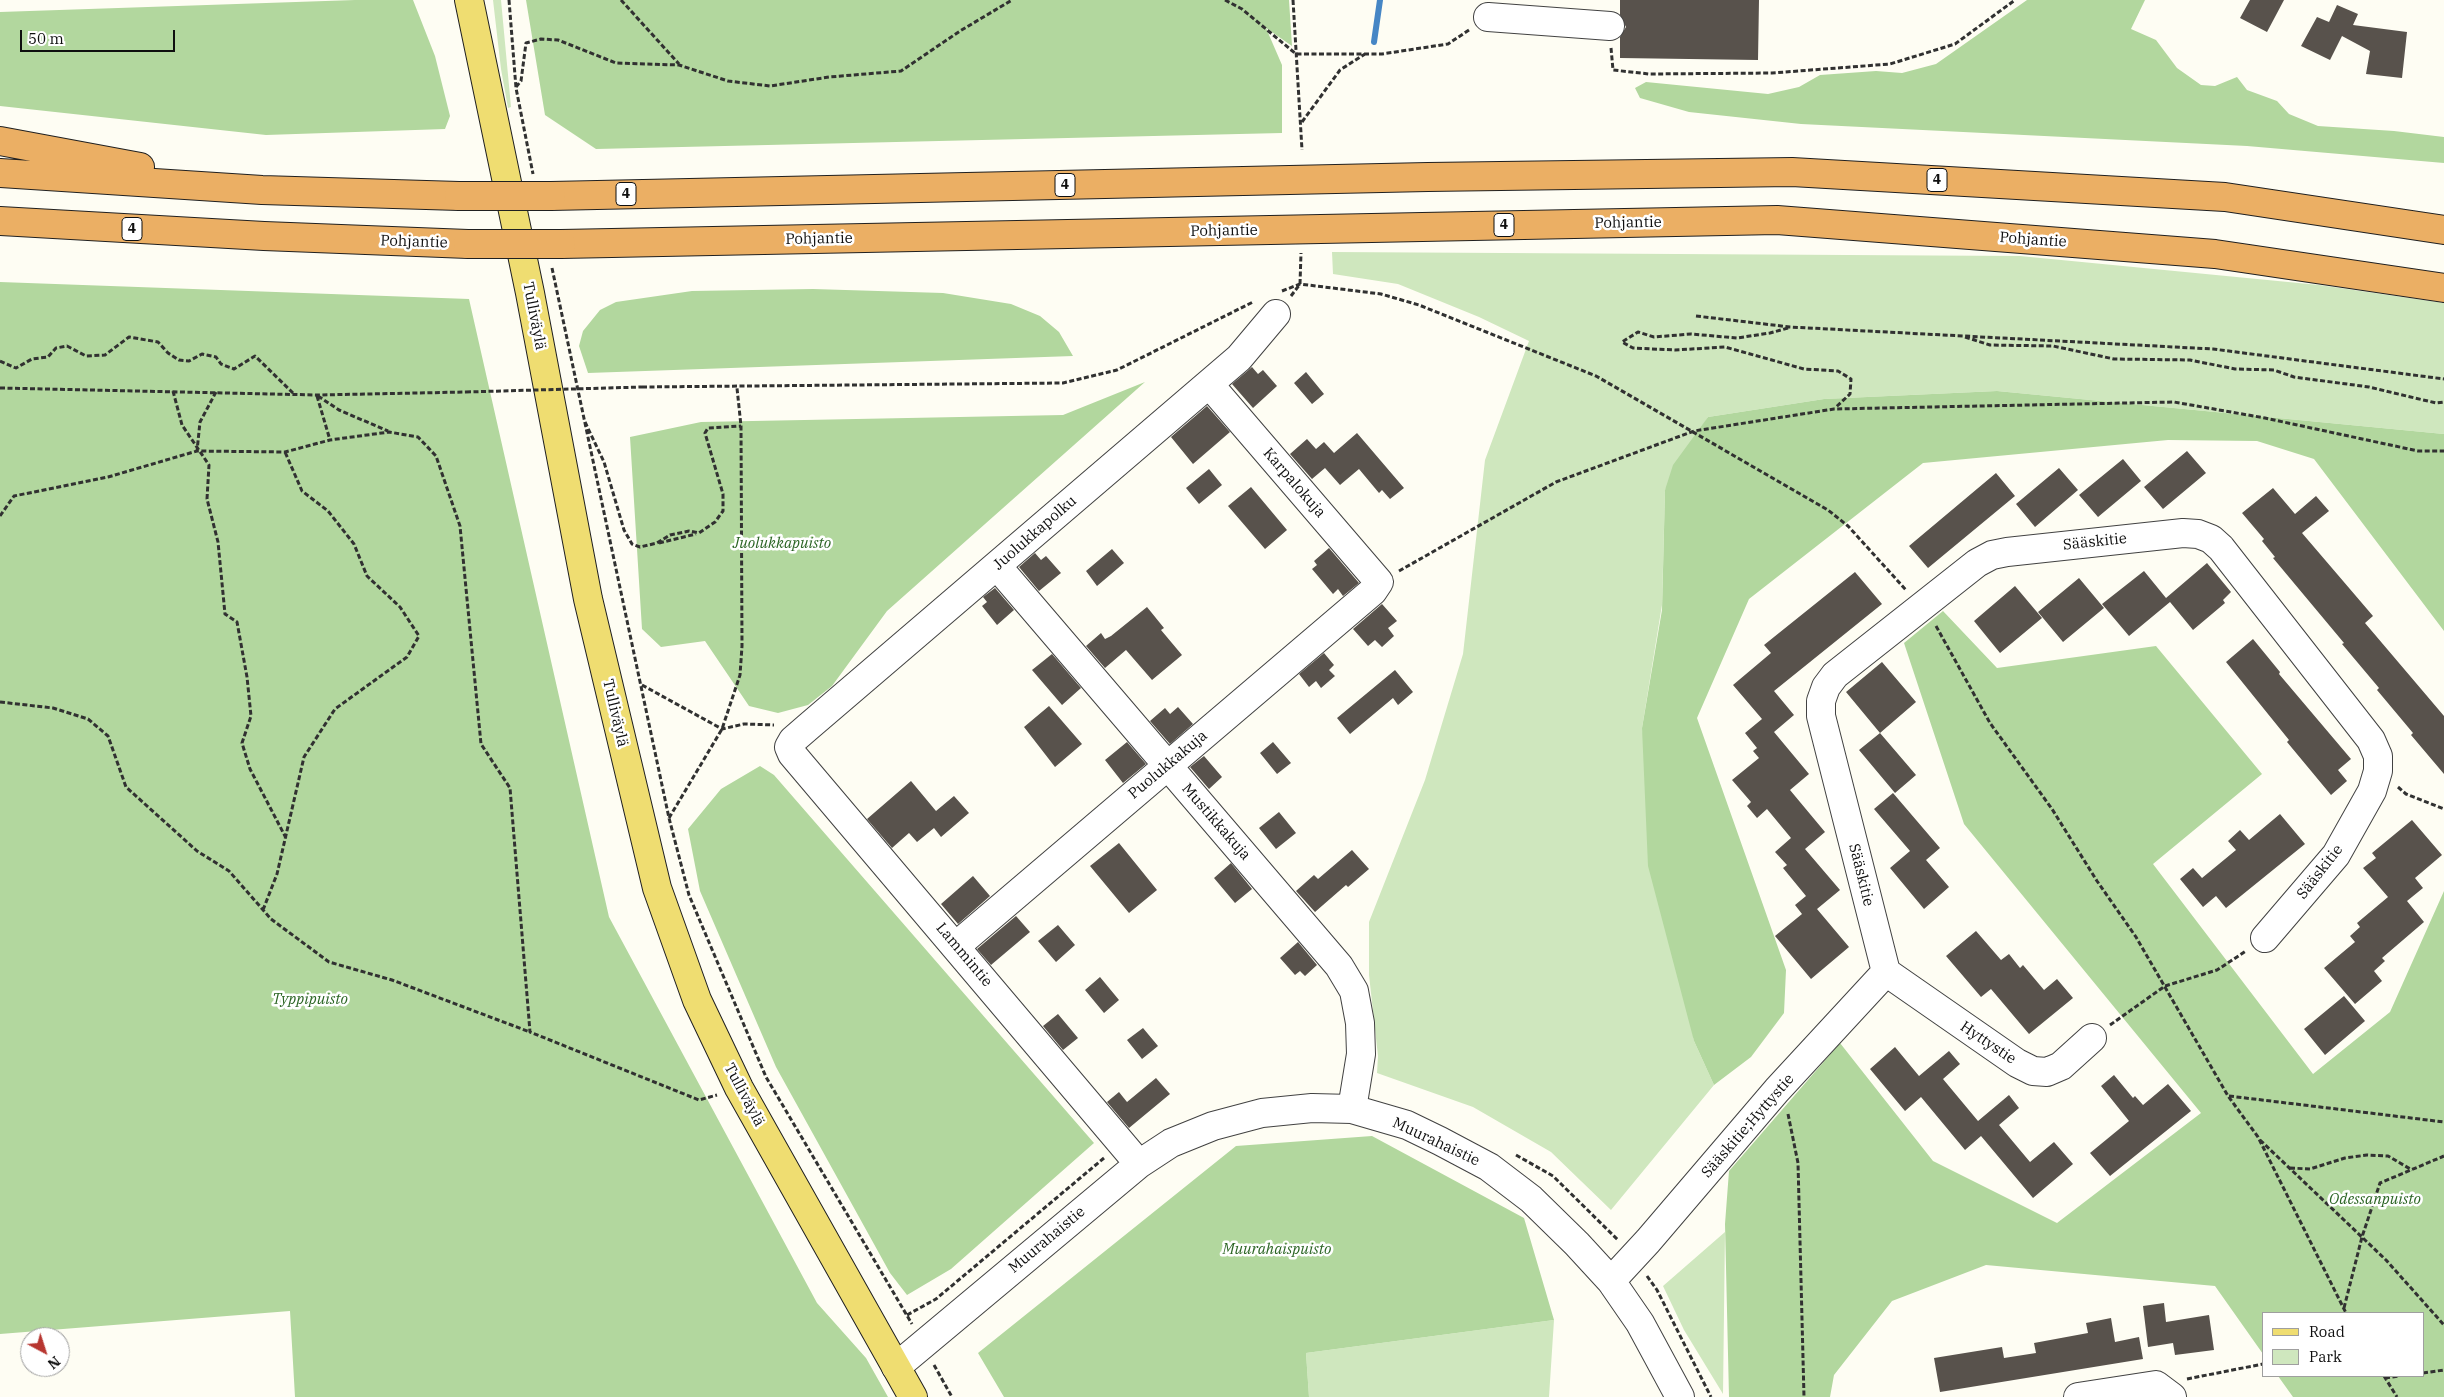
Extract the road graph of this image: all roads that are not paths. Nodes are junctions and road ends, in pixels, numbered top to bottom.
1 (471, 4) edge
2 (1488, 17) road end
3 (1610, 26) road end
4 (0, 141) edge
5 (0, 173) edge
6 (262, 190) junction
7 (0, 221) edge
8 (2444, 230) edge
9 (0, 235) edge
10 (264, 236) junction
11 (2444, 288) edge
12 (1270, 302) road end
13 (1209, 384) junction
14 (996, 566) junction
15 (1379, 582) joint
16 (790, 747) joint
17 (1167, 766) junction
18 (2265, 938) road end
19 (956, 946) junction
20 (1886, 972) junction
21 (2092, 1038) road end
22 (1352, 1109) junction
23 (1130, 1154) junction
24 (1611, 1281) junction
25 (896, 1367) junction
26 (2164, 1391) edge
27 (913, 1397) edge
28 (1680, 1397) edge
29 (2078, 1397) edge

1 - 25 main road, Tulliväylä
2 - 3 street
4 - 6 highway
5 - 6 highway, 4
6 - 8 highway, 4, bridge
7 - 10 highway, Pohjantie / 4
9 - 10 highway
10 - 11 highway, Pohjantie / 4, bridge
12 - 13 street, Juolukkapolku
13 - 14 street, Juolukkapolku
13 - 15 street, Karpalokuja
14 - 16 street, Juolukkapolku
14 - 17 street, Mustikkakuja
15 - 17 street, Puolukkakuja
16 - 19 street, Lammintie
17 - 19 street, Puolukkakuja
17 - 22 street, Mustikkakuja
18 - 20 street, Sääskitie
19 - 23 street, Lammintie
20 - 21 street, Hyttystie
20 - 24 street, Sääskitie;Hyttystie
22 - 23 street, Muurahaistie
22 - 24 street, Muurahaistie
23 - 25 street, Muurahaistie
24 - 28 street, Muurahaistie
25 - 27 main road, Tulliväylä
26 - 29 street

